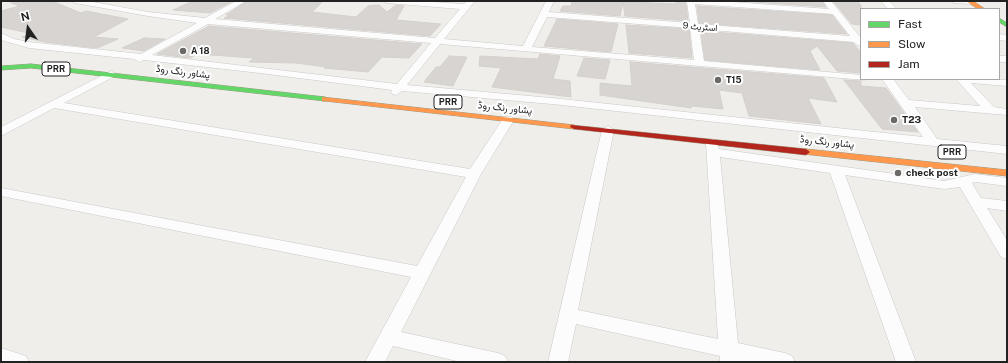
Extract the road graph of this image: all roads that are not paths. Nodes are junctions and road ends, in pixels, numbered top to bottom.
1 (75, 1) edge
2 (242, 1) edge
3 (387, 1) edge
4 (550, 1) edge
5 (687, 1) edge
6 (691, 1) edge
7 (827, 1) edge
8 (954, 1) edge
9 (970, 2) edge
10 (469, 4) edge
11 (980, 8) edge
12 (835, 12) junction
13 (544, 14) junction
14 (204, 21) junction
15 (846, 25) junction
16 (695, 26) junction
17 (860, 26) edge
18 (1, 36) edge
19 (438, 41) junction
20 (859, 42) edge
21 (527, 48) junction
22 (699, 63) junction
23 (137, 64) junction
24 (1, 68) edge
25 (111, 74) junction
26 (860, 78) edge
27 (885, 80) edge
28 (963, 80) edge
29 (973, 80) edge
30 (1007, 83) edge
31 (401, 88) junction
32 (368, 93) dead end
33 (391, 96) junction
34 (906, 103) junction
35 (469, 104) dead end
36 (54, 105) junction
37 (990, 110) junction
38 (1007, 112) edge
39 (508, 120) junction
40 (639, 120) dead end
41 (608, 130) junction
42 (1, 132) edge
43 (933, 142) junction
44 (712, 146) junction
45 (1007, 150) edge
46 (1007, 158) edge
47 (836, 170) junction
48 (1007, 173) edge
49 (474, 174) junction
50 (963, 181) junction
51 (1007, 182) edge
52 (1, 192) edge
53 (976, 202) junction
54 (1007, 206) edge
55 (1007, 253) edge
56 (422, 273) junction
57 (568, 315) junction
58 (388, 337) junction
59 (729, 356) edge
60 (1, 357) edge
61 (19, 362) edge
62 (375, 362) edge
63 (498, 362) edge
64 (558, 362) edge
65 (785, 362) edge
66 (906, 362) edge

1 - 14 street
2 - 14 street
3 - 10 street
4 - 13 street
5 - 6 street
6 - 12 street
6 - 16 street
7 - 12 street
8 - 9 street
9 - 11 main road
10 - 19 street
12 - 15 street
13 - 16 street, اسٹریٹ 9
13 - 21 street
14 - 19 street
14 - 23 street
15 - 17 street
15 - 20 street
16 - 20 street, اسٹریٹ 9
16 - 22 street
18 - 23 street
19 - 21 street
19 - 31 street
21 - 22 street
22 - 26 street
23 - 31 street
24 - 25 main road, پشاور رنگ روڈ / PRR
25 - 36 street
25 - 39 main road, پشاور رنگ روڈ / PRR
27 - 34 street
28 - 37 street
29 - 30 street
31 - 33 street
31 - 43 street
32 - 33 main road, پشاور رنگ روڈ / PRR
33 - 35 main road, پشاور رنگ روڈ / PRR
34 - 37 street
34 - 43 street
36 - 42 street
36 - 49 street
37 - 38 street
39 - 41 main road, پشاور رنگ روڈ / PRR
39 - 49 street
40 - 46 main road, پشاور رنگ روڈ / PRR
41 - 44 main road, پشاور رنگ روڈ / PRR
41 - 57 street
43 - 45 street
44 - 47 street
44 - 48 main road, پشاور رنگ روڈ / PRR
44 - 59 street
47 - 50 street
47 - 66 street
49 - 56 street
50 - 51 street
50 - 53 street
52 - 56 street
53 - 54 street
53 - 55 street
56 - 58 street
57 - 59 street
57 - 64 street
58 - 62 street
58 - 63 street
59 - 65 street
60 - 61 street

